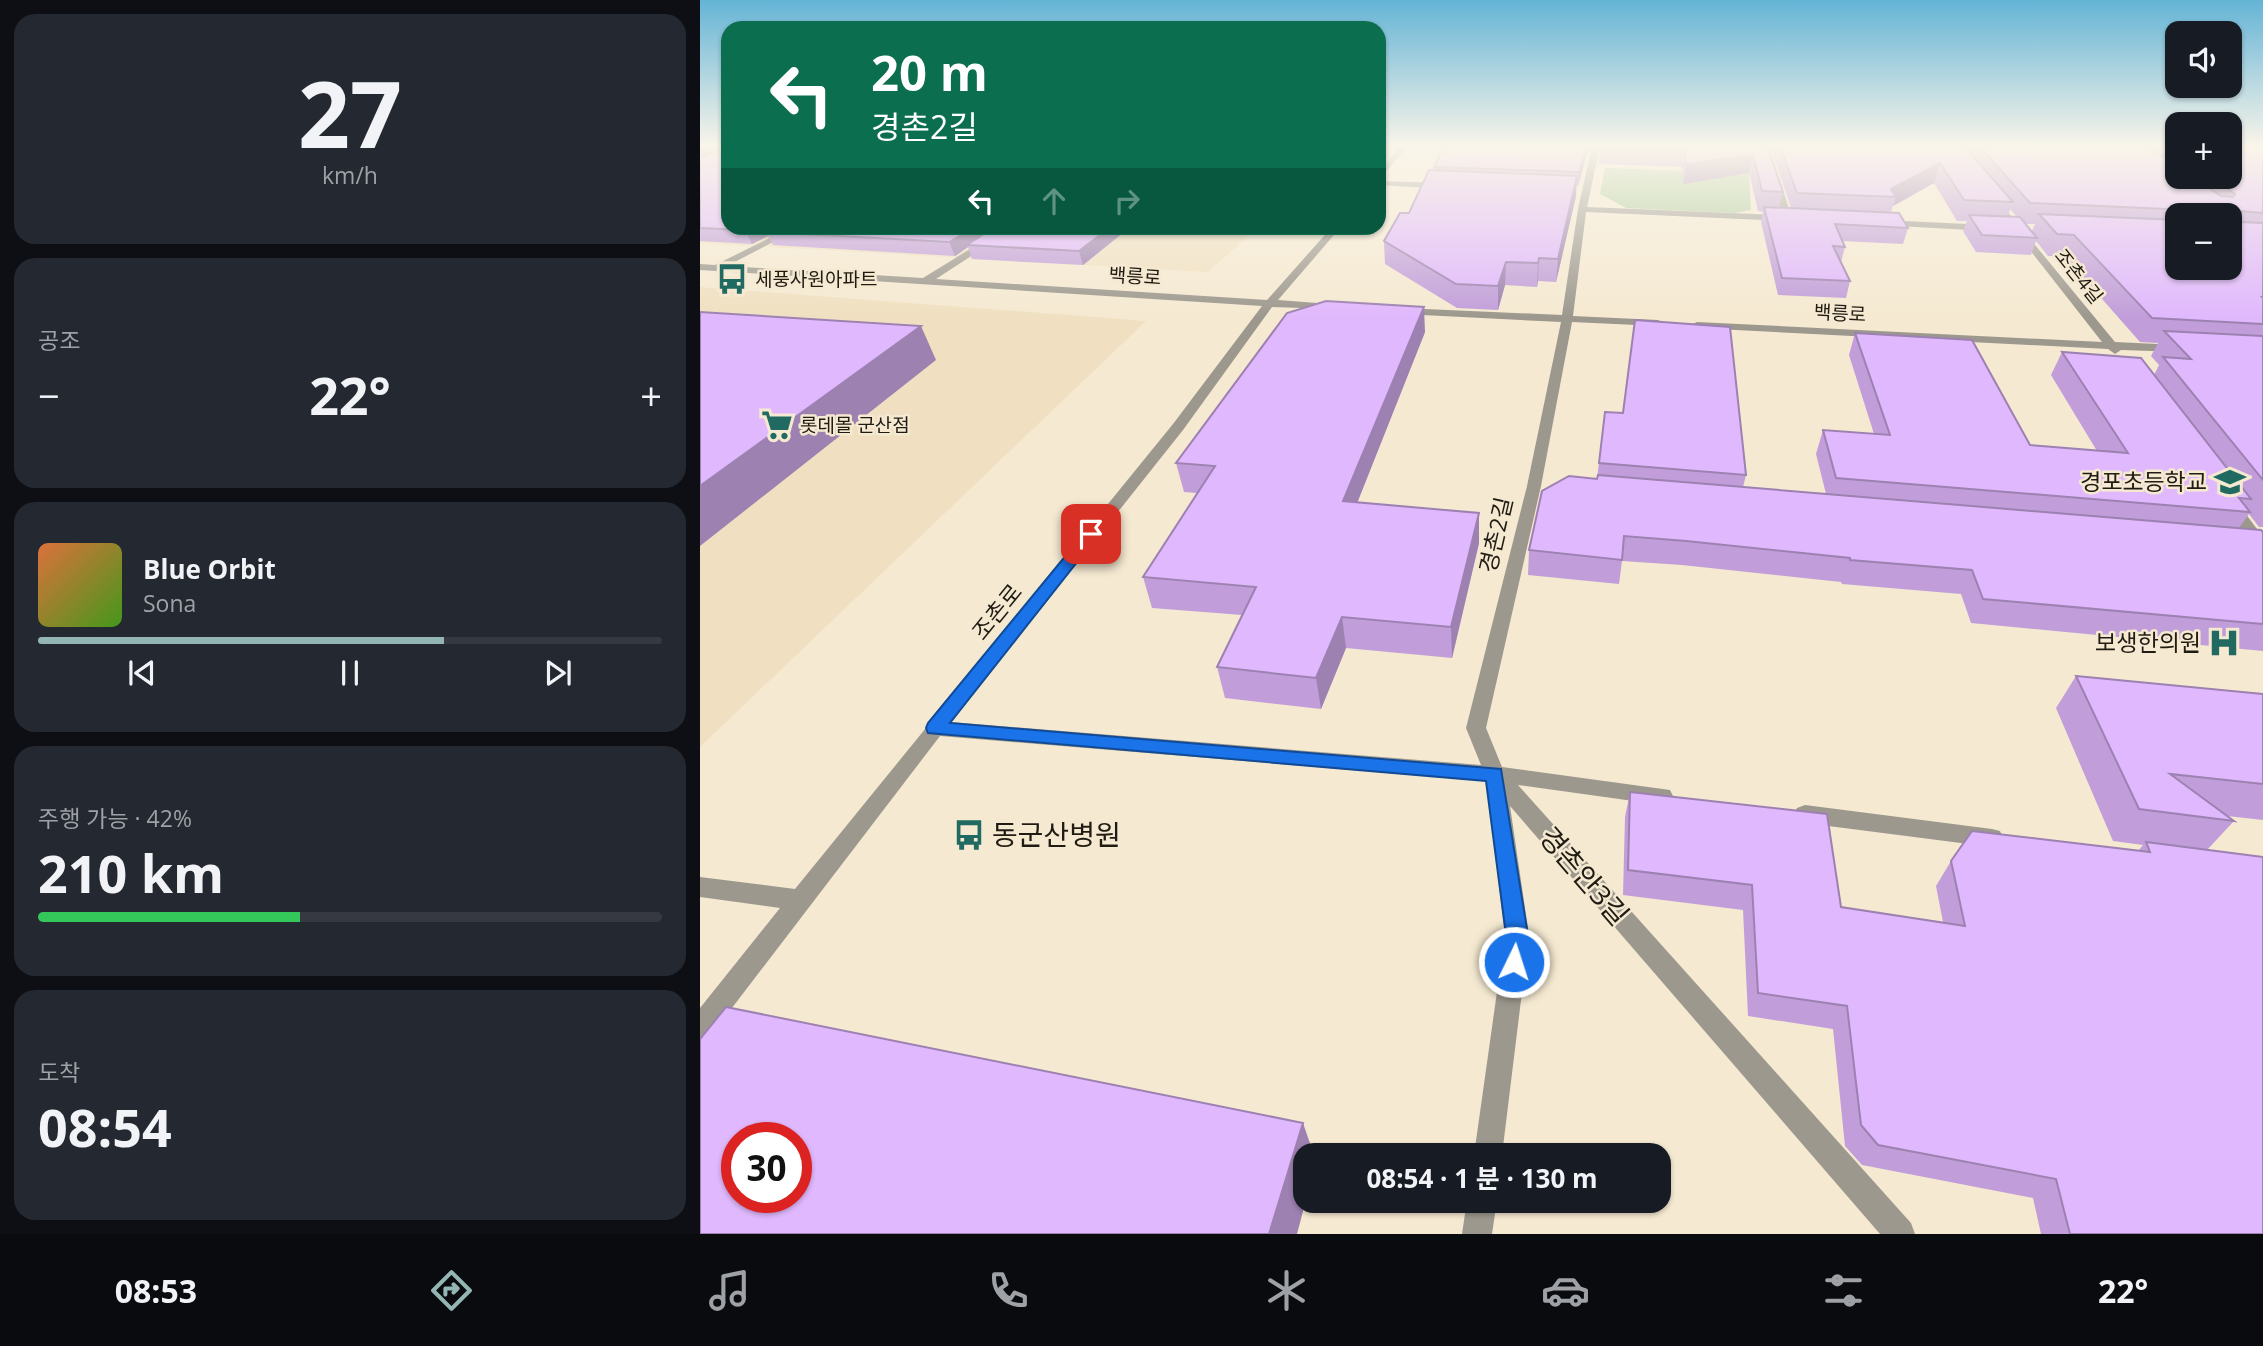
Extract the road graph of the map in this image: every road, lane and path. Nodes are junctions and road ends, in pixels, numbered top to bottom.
1 (1584, 204) edge
2 (1783, 204) edge
3 (1998, 204) edge
4 (1582, 209) junction
5 (1787, 218) junction
6 (1801, 219) edge
7 (1869, 222) edge
8 (2019, 229) junction
9 (2032, 230) edge
10 (782, 235) edge
11 (999, 235) edge
12 (1330, 235) edge
13 (700, 267) edge
14 (716, 268) junction
15 (926, 281) junction
16 (1268, 305) junction
17 (1340, 307) edge
18 (1393, 310) edge
19 (1567, 319) junction
20 (1665, 324) edge
21 (1679, 324) edge
22 (2112, 345) junction
23 (2194, 350) edge
24 (2128, 367) edge
25 (2223, 494) edge
26 (2235, 546) edge
27 (2263, 548) edge
28 (935, 728) junction
29 (1494, 774) junction
30 (1687, 799) edge
31 (1783, 811) edge
32 (2016, 841) edge
33 (700, 887) edge
34 (800, 900) junction
35 (700, 1029) edge
36 (1490, 1143) edge
37 (1480, 1213) edge
38 (1477, 1234) edge
39 (1900, 1234) edge

1 - 4 street
2 - 5 street
3 - 8 street, 조촌4길
4 - 5 street
4 - 19 street
5 - 6 street
7 - 8 street, 조촌4길
8 - 9 street, 조촌4길
8 - 22 street, 조촌4길
10 - 14 street
11 - 15 street
12 - 16 street, 조촌로
13 - 14 street, 백릉로
14 - 15 street, 백릉로
15 - 16 street, 백릉로
16 - 17 street, 백릉로
16 - 28 street, 조촌로
18 - 19 street
19 - 20 street
19 - 29 street, 경촌2길
21 - 22 street, 백릉로
22 - 23 street, 백릉로
22 - 24 street
25 - 27 street
26 - 27 street
28 - 29 street
28 - 34 street, 조촌로
29 - 30 street
29 - 36 street, 경촌안3길
29 - 39 street, 경촌안3길
31 - 32 street
33 - 34 street
34 - 35 street, 조촌로
37 - 38 street

